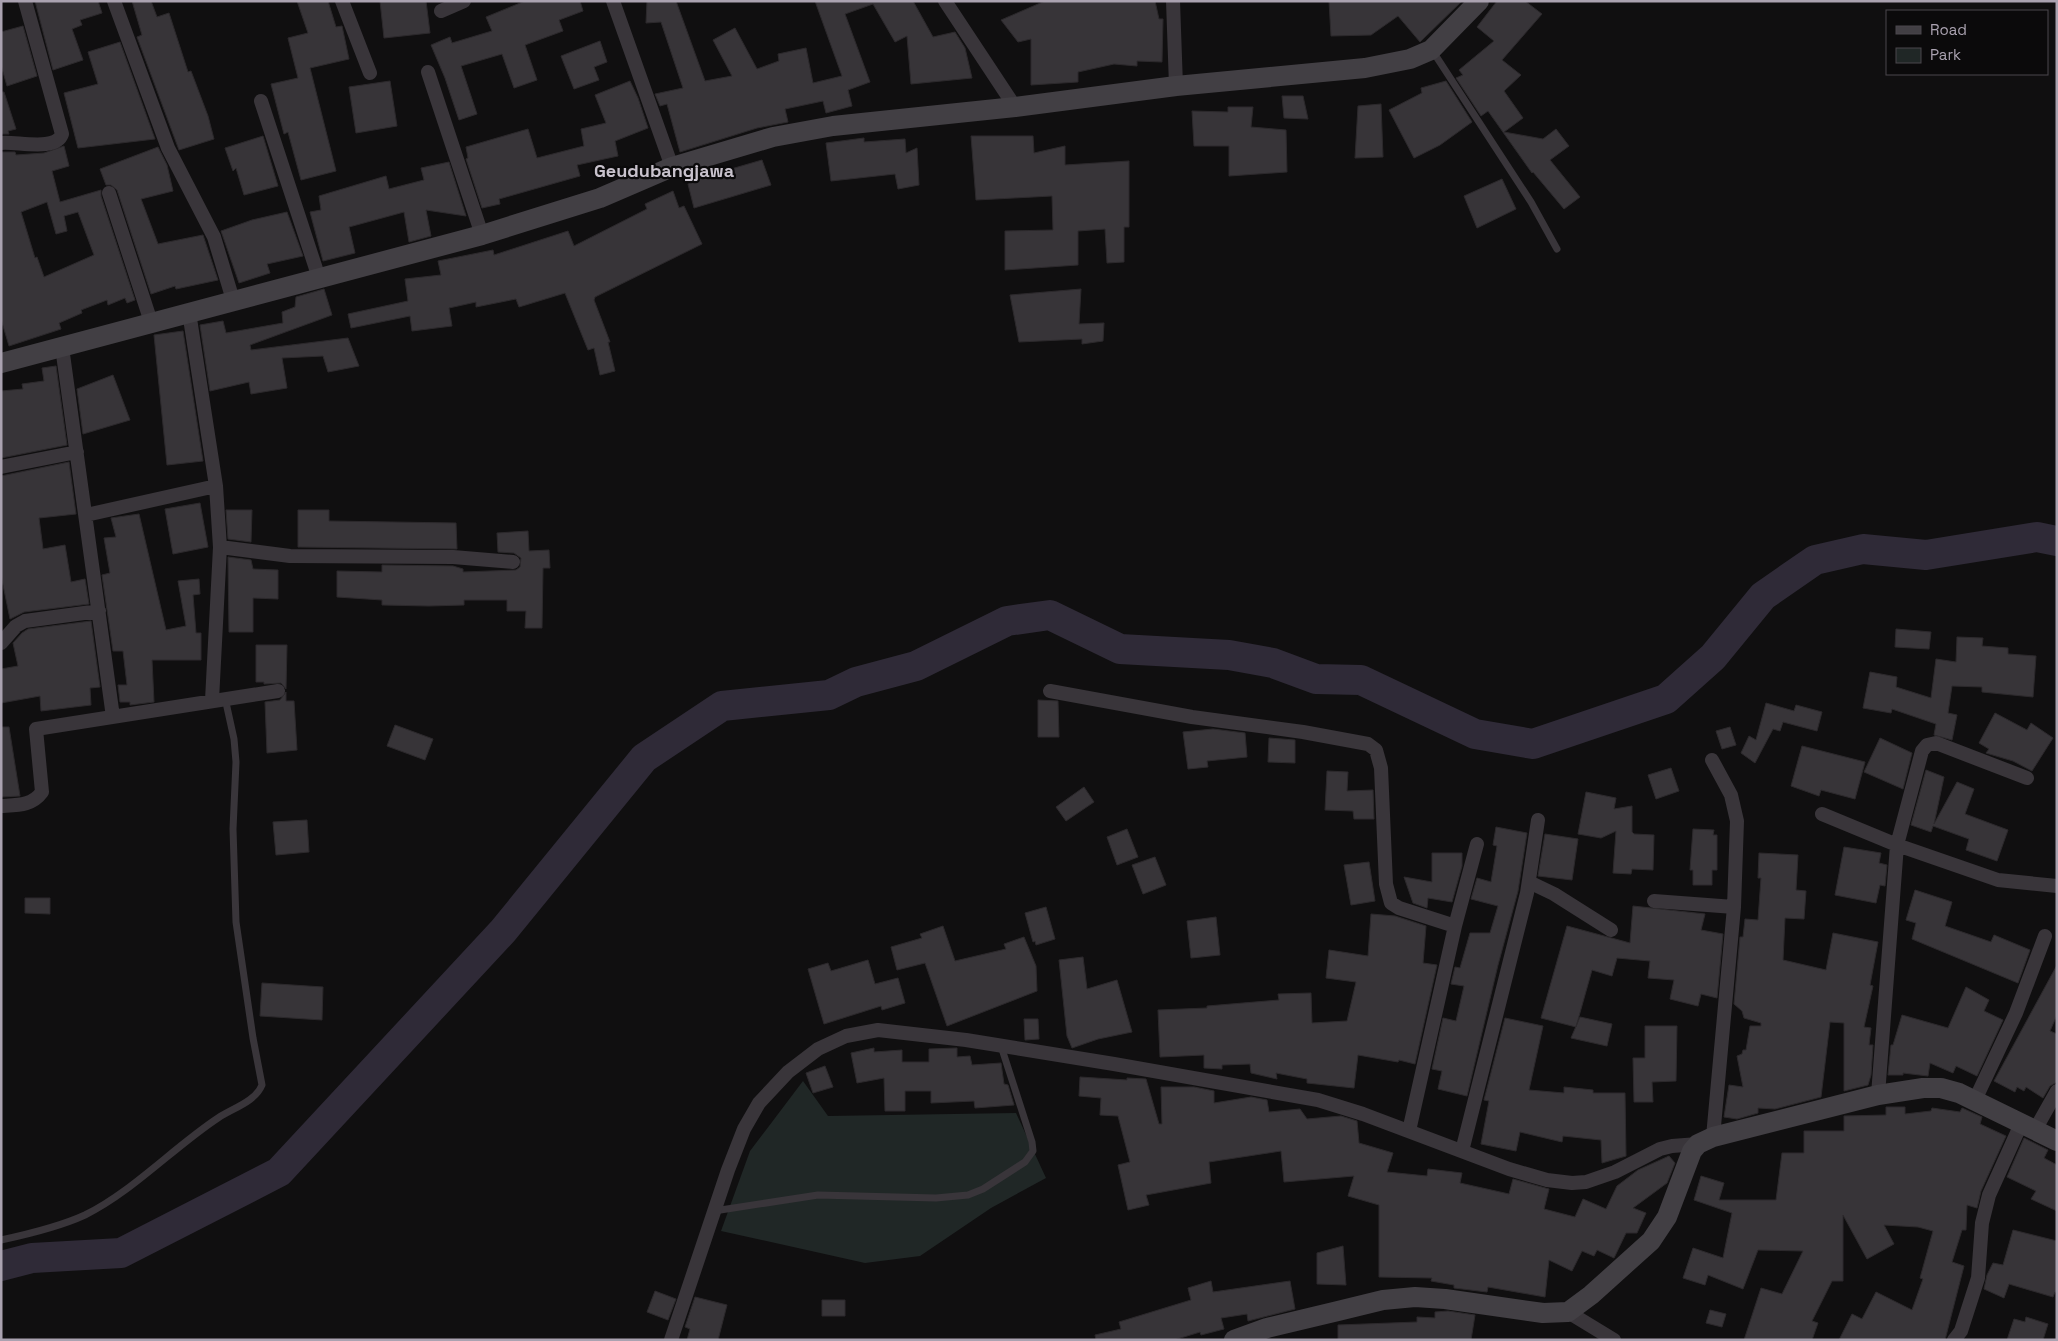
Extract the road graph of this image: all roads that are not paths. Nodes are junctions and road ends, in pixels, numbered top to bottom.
1 (25, 1) edge
2 (114, 1) edge
3 (342, 1) edge
4 (464, 1) edge
5 (613, 1) edge
6 (945, 1) edge
7 (1173, 1) edge
8 (1479, 1) edge
9 (441, 11) dead end
10 (1432, 50) junction
11 (428, 72) dead end
12 (370, 73) dead end
13 (1176, 86) junction
14 (261, 102) dead end
15 (1015, 107) junction
16 (1, 143) edge
17 (672, 168) junction
18 (109, 193) dead end
19 (482, 235) junction
20 (1557, 249) dead end
21 (319, 278) junction
22 (233, 300) junction
23 (189, 312) junction
24 (151, 322) junction
25 (62, 347) junction
26 (1, 363) edge
27 (77, 452) junction
28 (1, 467) edge
29 (216, 486) junction
30 (86, 515) junction
31 (220, 547) junction
32 (513, 562) dead end
33 (99, 611) junction
34 (1, 643) edge
35 (278, 691) dead end
36 (1050, 691) dead end
37 (218, 699) junction
38 (113, 717) junction
39 (1712, 760) dead end
40 (2027, 778) dead end
41 (1, 806) edge
42 (1822, 814) dead end
43 (1538, 820) dead end
44 (1477, 844) dead end
45 (1897, 845) junction
46 (1528, 882) junction
47 (2057, 886) edge
48 (1654, 901) dead end
49 (1734, 907) junction
50 (1455, 926) junction
51 (1611, 930) dead end
52 (2044, 936) dead end
53 (1001, 1046) junction
54 (2057, 1091) edge
55 (1878, 1095) junction
56 (1975, 1100) junction
57 (2028, 1127) junction
58 (1409, 1131) junction
59 (1706, 1140) junction
60 (2057, 1141) edge
61 (1462, 1151) junction
62 (714, 1211) junction
63 (1, 1240) edge
64 (1568, 1312) junction
65 (1268, 1334) edge
66 (671, 1340) edge
67 (1234, 1340) edge
68 (1614, 1340) edge
69 (1954, 1340) edge

1 - 16 street
2 - 22 street
3 - 12 street
4 - 9 street
5 - 17 street
6 - 15 street
7 - 13 street
8 - 10 street
10 - 13 street
10 - 20 lane
11 - 19 street
13 - 15 street
14 - 21 street
15 - 17 street
17 - 19 street
18 - 24 street
19 - 21 street
21 - 22 street
22 - 23 street
23 - 24 street
23 - 29 street
24 - 25 street
25 - 26 street
25 - 27 street
27 - 28 street
27 - 30 street
29 - 30 street
29 - 31 street
30 - 33 street
31 - 32 street
31 - 37 street
33 - 34 street
33 - 38 street
35 - 37 street
36 - 50 street
37 - 38 street
37 - 63 lane
38 - 41 street
39 - 49 street
40 - 45 street
42 - 45 street
43 - 46 street
44 - 50 street
45 - 47 street
45 - 55 street
46 - 51 street
46 - 61 street
48 - 49 street
49 - 59 street
50 - 58 street
52 - 56 street
53 - 58 street
53 - 62 street
53 - 62 lane
54 - 57 street
55 - 56 street
55 - 59 street
56 - 57 street
57 - 60 street
57 - 69 street
58 - 61 street
59 - 61 street
59 - 64 street
62 - 66 street
64 - 65 street
64 - 68 street
65 - 67 street

